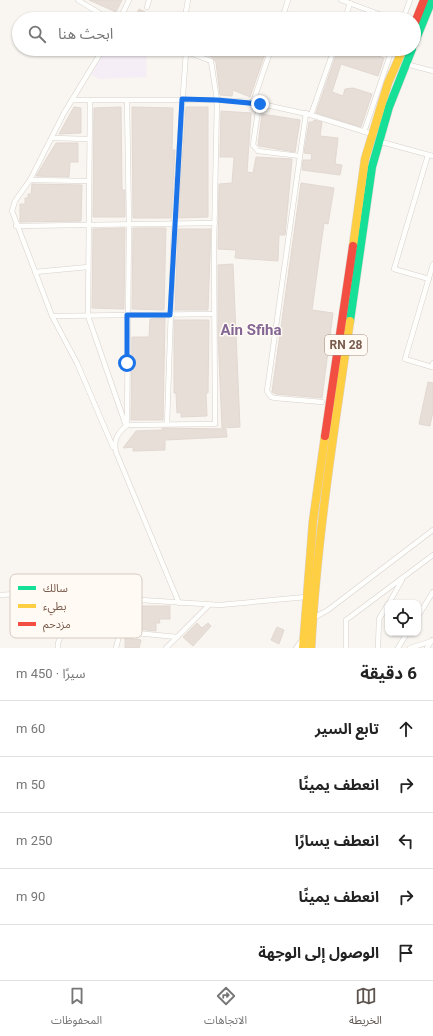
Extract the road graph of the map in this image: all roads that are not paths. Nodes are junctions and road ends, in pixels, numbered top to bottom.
1 (129, 0) edge
2 (149, 0) edge
3 (188, 0) edge
4 (288, 0) edge
5 (342, 0) edge
6 (410, 0) edge
7 (424, 0) edge
8 (432, 0) edge
9 (81, 1) edge
10 (350, 3) junction
11 (147, 7) dead end
12 (98, 12) edge
13 (123, 12) edge
14 (186, 12) edge
15 (284, 12) edge
16 (347, 12) edge
17 (374, 12) edge
18 (406, 12) edge
19 (419, 12) edge
20 (421, 27) edge
21 (99, 56) edge
22 (186, 56) edge
23 (198, 56) edge
24 (269, 56) edge
25 (332, 56) edge
26 (390, 56) edge
27 (400, 56) edge
28 (409, 56) edge
29 (406, 64) junction
30 (433, 71) edge
31 (182, 99) junction
32 (73, 100) junction
33 (90, 100) junction
34 (127, 100) junction
35 (217, 100) junction
36 (253, 102) junction
37 (260, 104) junction
38 (306, 113) junction
39 (311, 114) junction
40 (368, 133) junction
41 (52, 138) junction
42 (88, 139) junction
43 (378, 141) junction
44 (428, 155) junction
45 (300, 156) junction
46 (433, 156) edge
47 (30, 180) junction
48 (88, 181) junction
49 (215, 223) junction
50 (129, 224) junction
51 (174, 224) junction
52 (88, 225) junction
53 (16, 226) junction
54 (433, 264) edge
55 (88, 267) junction
56 (34, 272) junction
57 (429, 279) junction
58 (214, 314) junction
59 (127, 315) junction
60 (170, 315) junction
61 (52, 316) junction
62 (88, 316) junction
63 (433, 364) edge
64 (322, 402) dead end
65 (167, 424) junction
66 (127, 426) junction
67 (116, 452) junction
68 (433, 530) edge
69 (433, 555) edge
70 (404, 577) junction
71 (433, 592) edge
72 (0, 595) edge
73 (10, 595) edge
74 (306, 597) junction
75 (390, 600) edge
76 (142, 601) edge
77 (179, 603) junction
78 (209, 604) junction
79 (385, 609) edge
80 (421, 611) edge
81 (312, 616) junction
82 (142, 633) edge
83 (406, 636) edge
84 (177, 637) junction
85 (60, 638) edge
86 (119, 638) edge
87 (307, 638) junction
88 (432, 640) edge
89 (58, 648) edge
90 (116, 648) edge
91 (166, 648) edge
92 (296, 648) edge
93 (303, 648) edge
94 (311, 648) edge
95 (346, 648) edge
96 (378, 648) edge
97 (398, 648) edge
98 (410, 648) edge
99 (427, 648) edge

1 - 13 street
2 - 11 street
3 - 14 street
4 - 15 street
5 - 10 street
6 - 18 street
7 - 19 highway
8 - 20 highway
9 - 12 street
10 - 16 street
10 - 17 street
21 - 32 street
22 - 31 street
23 - 35 street
24 - 36 street
25 - 39 street
26 - 40 street
27 - 40 highway, RN 28
28 - 29 highway, RN 28
29 - 30 street
29 - 43 highway, RN 28
31 - 34 street
31 - 35 street
31 - 51 street
32 - 33 street
32 - 41 street
33 - 34 street
33 - 42 street
34 - 50 street
35 - 36 street
35 - 49 street
36 - 37 street
37 - 38 street
37 - 45 street
38 - 39 street
38 - 45 street
39 - 40 street
40 - 74 highway, RN 28
41 - 42 street
41 - 47 street
42 - 48 street
43 - 44 street
43 - 81 highway, RN 28
44 - 46 street
44 - 57 street
45 - 64 street
47 - 48 street
47 - 53 street
48 - 52 street
49 - 51 street
49 - 58 street
50 - 51 street
50 - 52 street
50 - 59 street
51 - 60 street
52 - 53 street
52 - 55 street
53 - 56 street
54 - 57 street
55 - 56 street
55 - 62 street
56 - 61 street
57 - 63 street
58 - 60 street
58 - 65 street
59 - 60 street
59 - 62 street
59 - 66 street
60 - 65 street
61 - 62 street
61 - 67 street
62 - 66 street
65 - 66 street
66 - 67 street
67 - 77 street
68 - 81 street
69 - 70 street
70 - 75 street
70 - 95 street
71 - 80 street
72 - 73 street
74 - 78 street
74 - 87 highway, RN 28
76 - 77 street
77 - 78 street
78 - 84 street
79 - 96 street
81 - 87 highway, RN 28
82 - 84 street
83 - 97 street
84 - 91 street
85 - 89 street
86 - 90 street
87 - 92 street
87 - 93 highway, RN 28
87 - 94 highway, RN 28
88 - 98 street
88 - 99 street

